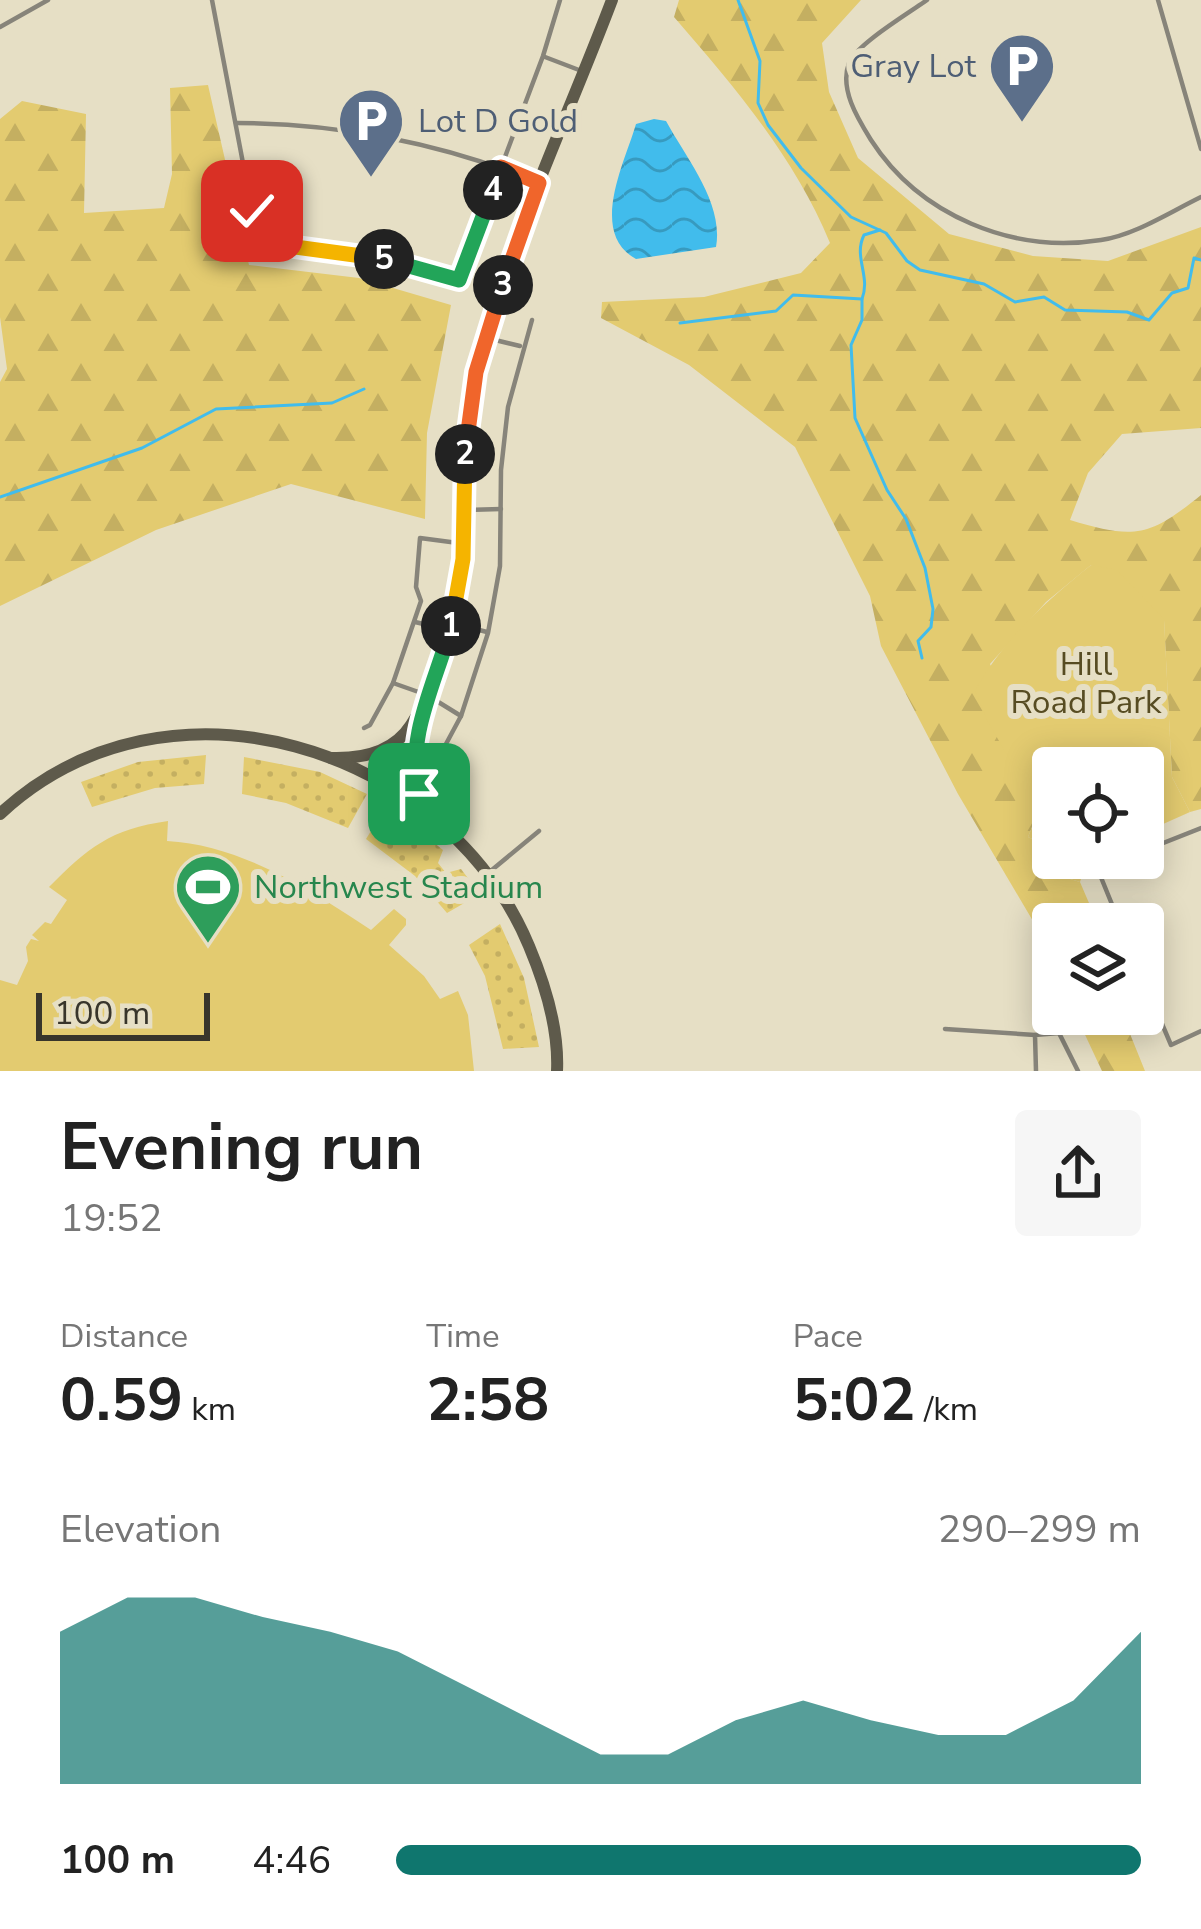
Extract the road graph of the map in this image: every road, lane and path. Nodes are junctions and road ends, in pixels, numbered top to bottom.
1 (48, 0) edge
2 (212, 0) edge
3 (560, 0) edge
4 (612, 0) edge
5 (927, 0) edge
6 (1157, 0) edge
7 (0, 27) edge
8 (543, 56) junction
9 (585, 71) junction
10 (236, 123) junction
11 (1201, 149) edge
12 (501, 167) junction
13 (539, 183) junction
14 (1201, 196) edge
15 (532, 320) dead end
16 (485, 337) junction
17 (522, 347) junction
18 (501, 509) junction
19 (466, 510) junction
20 (464, 543) junction
21 (415, 622) junction
22 (451, 626) junction
23 (488, 632) junction
24 (393, 683) junction
25 (427, 695) junction
26 (461, 716) junction
27 (364, 728) dead end
28 (331, 758) junction
29 (437, 771) dead end
30 (0, 814) edge
31 (436, 820) junction
32 (1201, 828) edge
33 (539, 831) dead end
34 (1164, 843) edge
35 (487, 874) junction
36 (1164, 1028) edge
37 (945, 1030) dead end
38 (1201, 1031) edge
39 (1032, 1035) edge
40 (1035, 1035) edge
41 (1061, 1035) edge
42 (557, 1071) edge
43 (1036, 1071) edge
44 (1078, 1071) edge

1 - 7 lane
2 - 10 lane
3 - 8 lane
4 - 9 main road
5 - 14 lane
6 - 11 lane
8 - 9 lane
8 - 12 lane
9 - 13 main road
10 - 12 lane
10 - 12 lane
12 - 13 lane
13 - 16 main road
15 - 17 lane
16 - 17 lane
16 - 19 main road
17 - 18 lane
18 - 19 lane
18 - 23 lane
19 - 20 main road
20 - 21 lane
20 - 22 main road
21 - 22 lane
21 - 24 lane
22 - 23 lane
22 - 25 main road
23 - 26 lane
24 - 25 lane
24 - 27 lane
25 - 26 lane
25 - 28 main road
25 - 31 main road
26 - 29 lane
28 - 30 main road
28 - 31 main road
31 - 35 main road
32 - 34 lane
33 - 35 lane
35 - 42 main road
36 - 38 lane
37 - 39 lane
40 - 43 lane
41 - 44 lane

